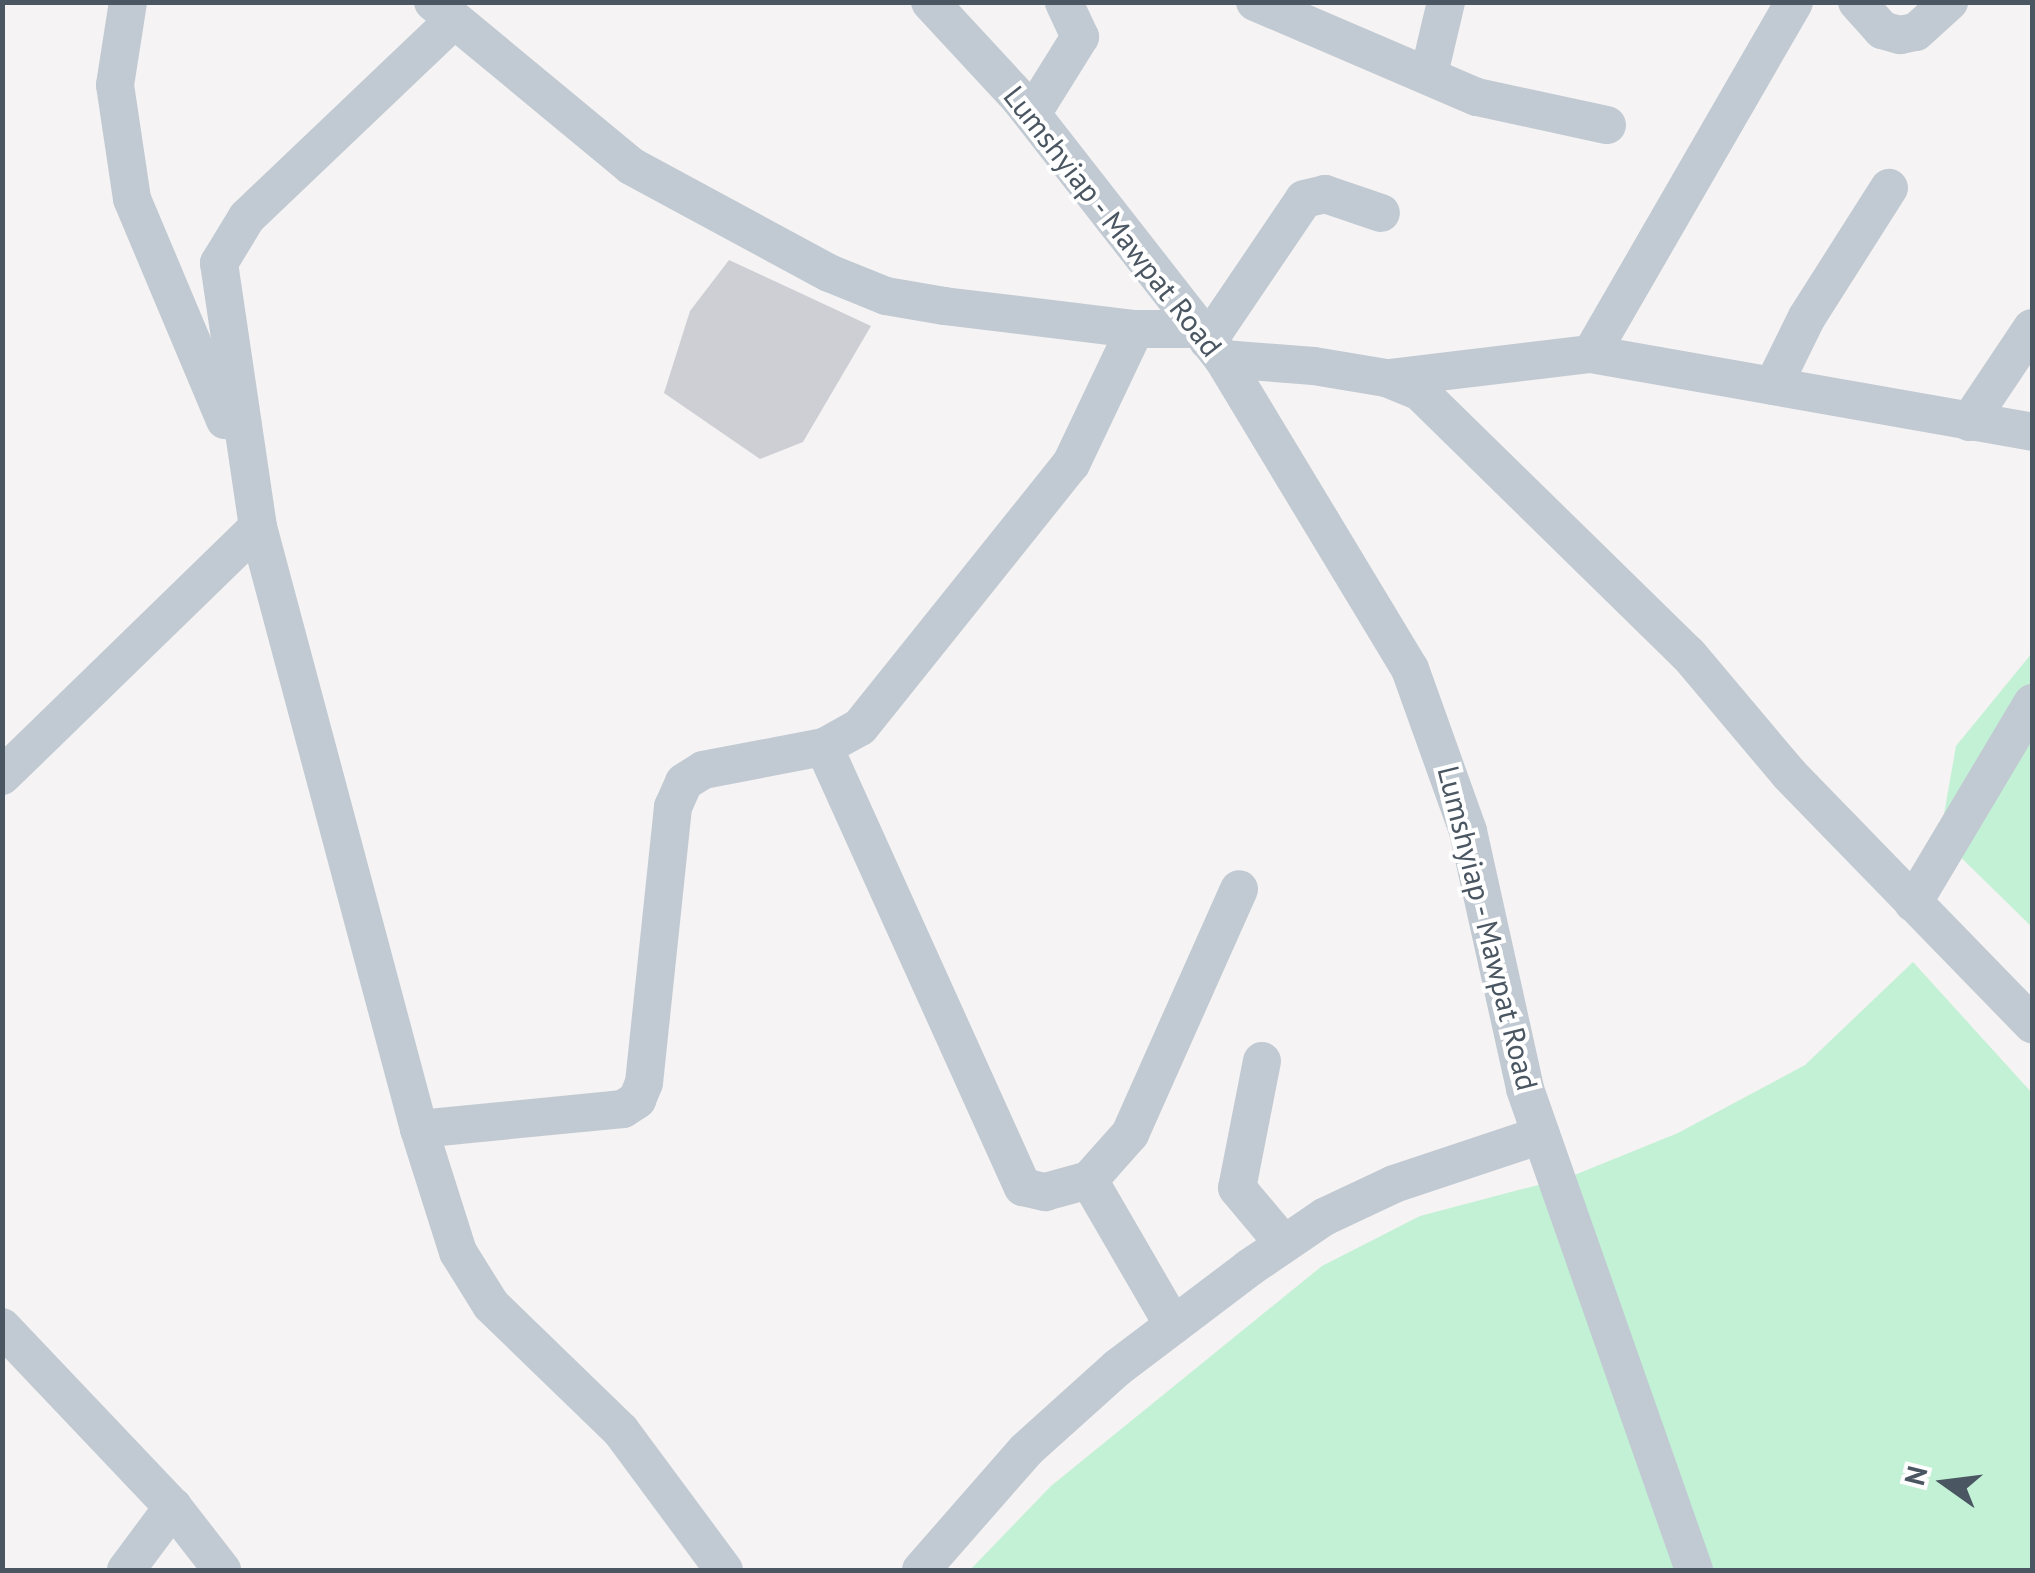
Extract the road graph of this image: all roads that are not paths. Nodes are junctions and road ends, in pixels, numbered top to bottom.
1 (128, 2) edge
2 (930, 2) edge
3 (1064, 2) edge
4 (1255, 2) edge
5 (1446, 2) edge
6 (1857, 2) edge
7 (1949, 2) edge
8 (1792, 3) edge
9 (443, 11) edge
10 (1429, 74) junction
11 (1032, 114) junction
12 (1608, 125) dead end
13 (1889, 188) dead end
14 (1381, 213) dead end
15 (2032, 328) edge
16 (1135, 329) junction
17 (1210, 343) junction
18 (1591, 354) junction
19 (1386, 378) junction
20 (1773, 386) junction
21 (1969, 422) junction
22 (2032, 432) edge
23 (250, 478) junction
24 (258, 527) junction
25 (2032, 703) edge
26 (824, 747) junction
27 (2, 776) edge
28 (1239, 890) dead end
29 (1913, 902) junction
30 (2032, 1024) edge
31 (1262, 1061) dead end
32 (418, 1129) junction
33 (1541, 1135) junction
34 (1089, 1180) junction
35 (1284, 1244) junction
36 (1172, 1326) junction
37 (2, 1327) edge
38 (174, 1507) junction
39 (126, 1570) edge
40 (222, 1570) edge
41 (724, 1570) edge
42 (921, 1570) edge
43 (1694, 1570) edge

1 - 23 street
2 - 11 street, Lumshyiap - Mawpat Road
3 - 11 street
4 - 10 street
5 - 10 street
6 - 7 street
8 - 18 street
9 - 16 street
9 - 23 street
10 - 12 street
11 - 17 street, Lumshyiap - Mawpat Road
13 - 20 street
14 - 17 street
15 - 21 street
16 - 17 street
16 - 26 street
17 - 19 street
17 - 33 street, Lumshyiap - Mawpat Road
18 - 19 street
18 - 20 street
19 - 29 street
20 - 21 street
21 - 22 street
23 - 24 street
24 - 27 street
24 - 32 street
25 - 29 street
26 - 32 street
26 - 34 street
28 - 34 street
29 - 30 street
31 - 35 street
32 - 41 street
33 - 35 street
33 - 43 street, Lumshyiap - Mawpat Road
34 - 36 street
35 - 36 street
36 - 42 street
37 - 38 street
38 - 39 street
38 - 40 street

